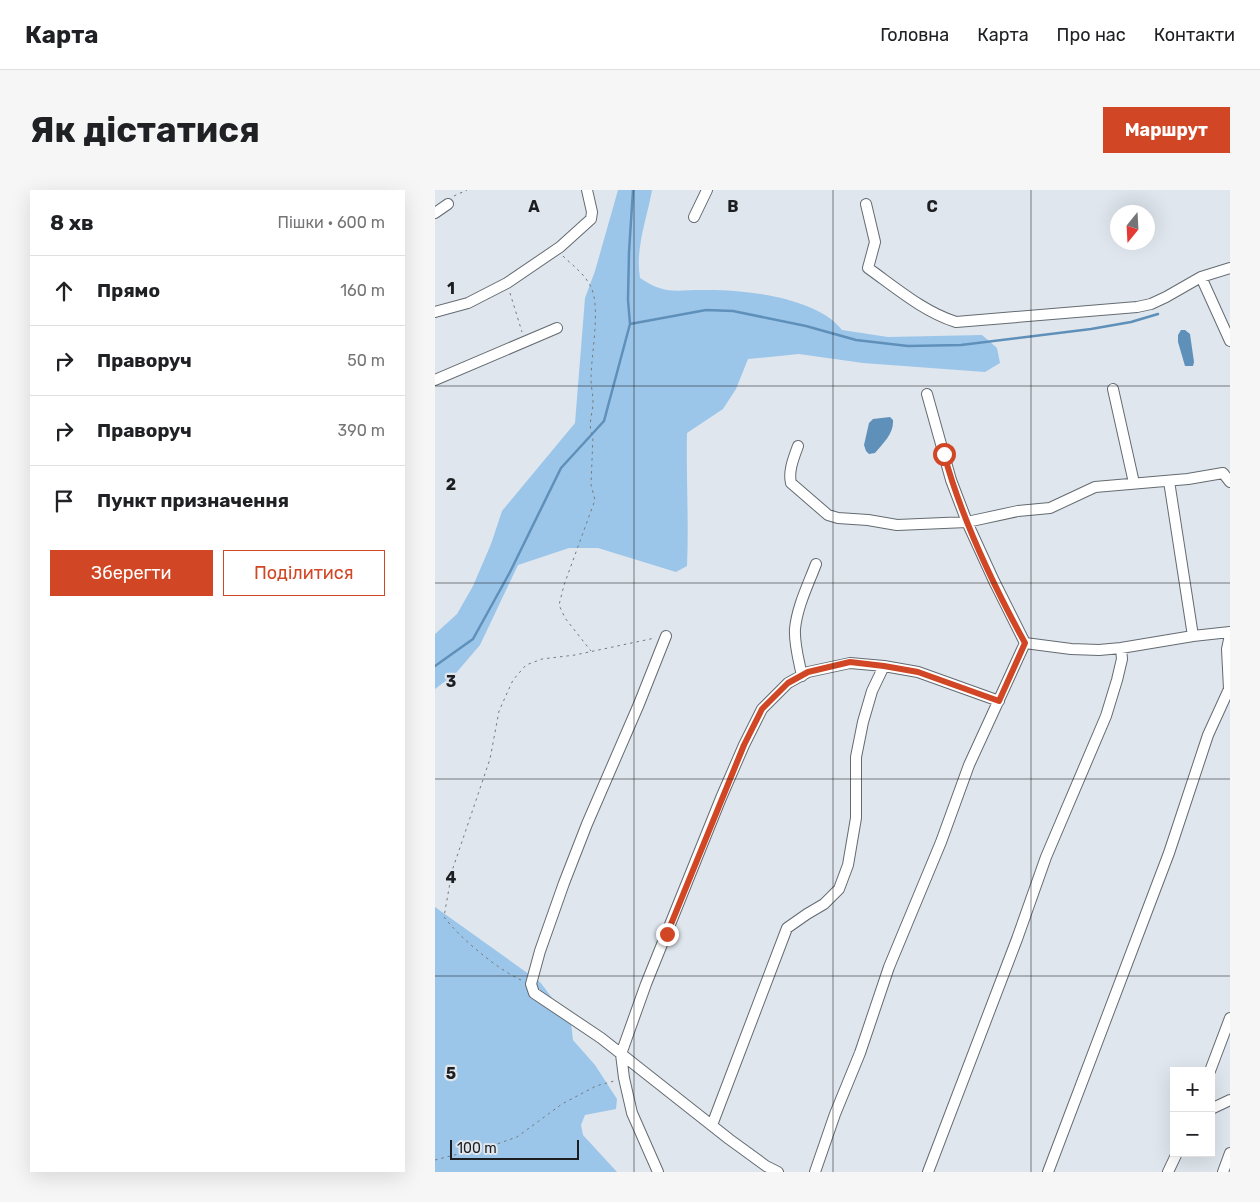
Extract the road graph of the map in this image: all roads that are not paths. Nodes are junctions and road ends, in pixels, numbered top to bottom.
1 (587, 190) edge
2 (707, 190) edge
3 (448, 204) road end
4 (866, 204) dead end
5 (435, 213) edge
6 (694, 217) dead end
7 (1230, 268) edge
8 (1201, 277) junction
9 (435, 312) edge
10 (557, 328) dead end
11 (1230, 341) edge
12 (435, 380) edge
13 (1113, 389) dead end
14 (927, 394) dead end
15 (798, 446) dead end
16 (1169, 481) junction
17 (1230, 482) edge
18 (1134, 483) junction
19 (967, 522) junction
20 (816, 564) dead end
21 (1230, 634) edge
22 (666, 636) road end
23 (1193, 636) junction
24 (1025, 643) junction
25 (1121, 648) junction
26 (884, 666) junction
27 (802, 676) junction
28 (999, 701) junction
29 (1230, 1018) edge
30 (621, 1054) junction
31 (1212, 1067) edge
32 (1230, 1100) edge
33 (1215, 1107) edge
34 (711, 1125) junction
35 (1230, 1153) edge
36 (1175, 1157) edge
37 (658, 1172) edge
38 (778, 1172) edge
39 (815, 1172) edge
40 (928, 1172) edge
41 (1048, 1172) edge
42 (1168, 1172) edge
43 (1223, 1172) edge

1 - 9 street
2 - 6 street
3 - 5 street
4 - 8 street
7 - 8 street
8 - 11 street
10 - 12 street
13 - 18 street
14 - 19 street
15 - 19 street
16 - 17 street
16 - 18 street
16 - 23 street
18 - 19 street
19 - 24 street
20 - 27 street
21 - 23 street
21 - 41 street
22 - 30 street
23 - 25 street
24 - 25 street
24 - 28 street
25 - 40 street
26 - 27 street
26 - 28 street
26 - 34 street
27 - 30 street
28 - 39 street
29 - 31 street
30 - 34 street
30 - 37 street
32 - 33 street
34 - 38 street
35 - 43 street
36 - 42 street

